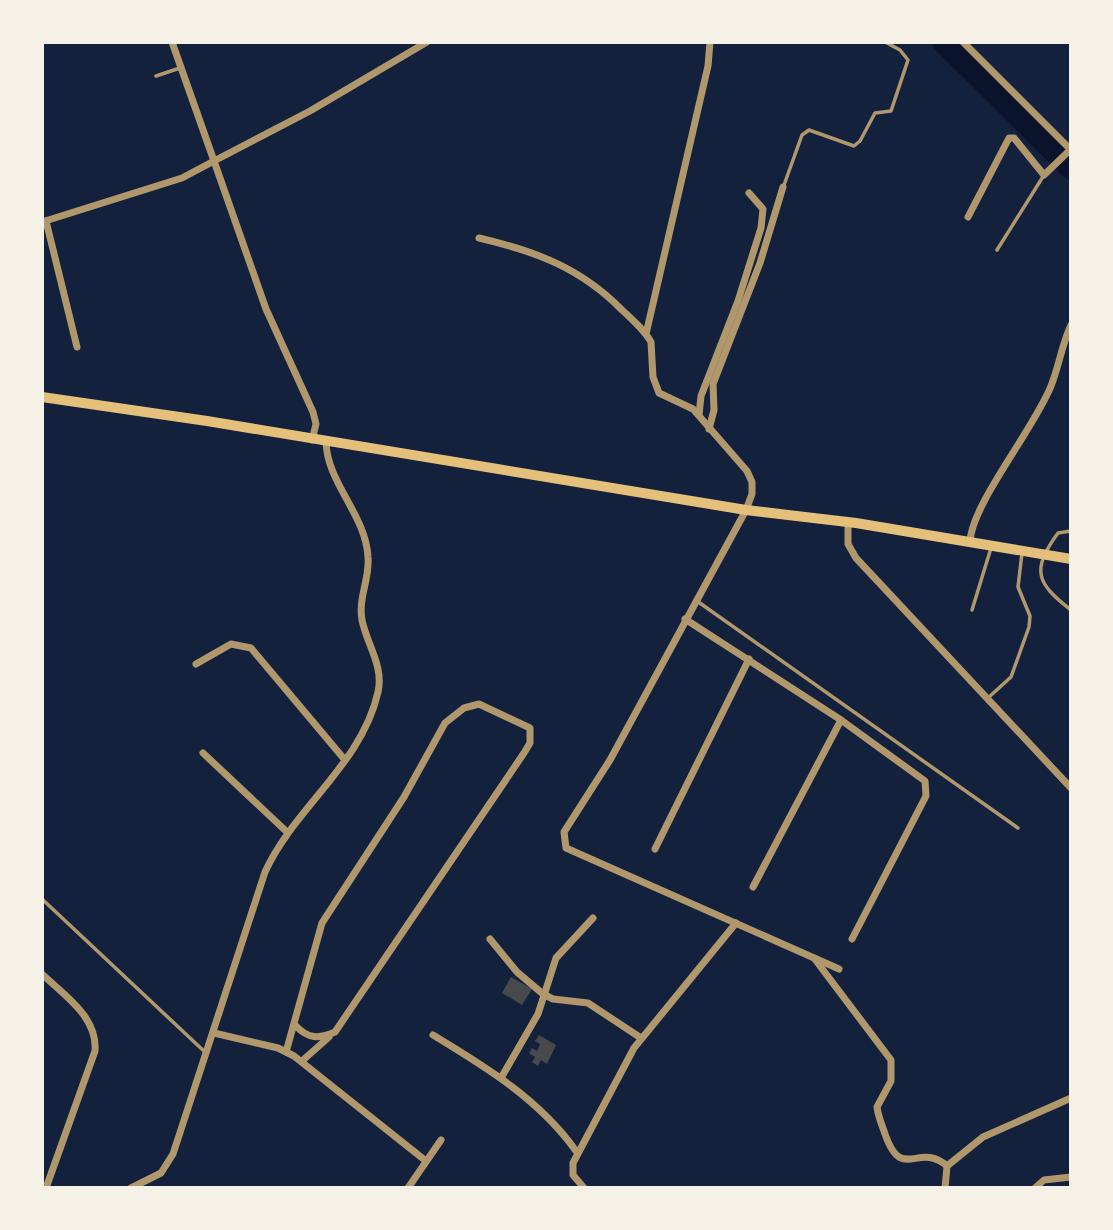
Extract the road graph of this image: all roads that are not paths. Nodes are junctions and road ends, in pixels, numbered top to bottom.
1 (172, 42) edge
2 (428, 42) edge
3 (710, 42) edge
4 (886, 42) edge
5 (963, 42) edge
6 (180, 68) junction
7 (156, 76) dead end
8 (1070, 151) edge
9 (214, 161) junction
10 (1044, 175) junction
11 (783, 187) joint
12 (749, 193) dead end
13 (968, 217) dead end
14 (44, 221) edge
15 (479, 238) dead end
16 (997, 250) dead end
17 (1071, 325) edge
18 (646, 334) junction
19 (77, 347) dead end
20 (42, 397) edge
21 (699, 415) junction
22 (709, 429) junction
23 (312, 440) junction
24 (326, 442) junction
25 (746, 510) junction
26 (848, 522) junction
27 (1071, 531) edge
28 (970, 542) junction
29 (991, 546) junction
30 (1022, 551) junction
31 (1043, 554) junction
32 (1071, 559) edge
33 (695, 600) junction
34 (972, 610) dead end
35 (1071, 610) edge
36 (685, 619) junction
37 (749, 659) junction
38 (196, 664) dead end
39 (987, 699) junction
40 (841, 720) junction
41 (203, 753) dead end
42 (345, 761) junction
43 (1071, 788) edge
44 (1018, 828) dead end
45 (287, 832) junction
46 (655, 849) dead end
47 (753, 887) dead end
48 (42, 899) edge
49 (593, 918) dead end
50 (736, 923) junction
51 (490, 939) dead end
52 (852, 939) dead end
53 (812, 956) junction
54 (839, 969) dead end
55 (42, 974) edge
56 (542, 994) junction
57 (296, 1026) junction
58 (335, 1032) junction
59 (215, 1033) junction
60 (433, 1035) dead end
61 (641, 1038) junction
62 (286, 1052) junction
63 (208, 1055) junction
64 (302, 1061) junction
65 (501, 1078) junction
66 (1071, 1098) edge
67 (441, 1140) dead end
68 (576, 1151) junction
69 (426, 1161) junction
70 (947, 1166) junction
71 (1071, 1177) edge
72 (46, 1188) edge
73 (131, 1188) edge
74 (408, 1188) edge
75 (584, 1188) edge
76 (946, 1188) edge
77 (1035, 1188) edge

1 - 6 street
2 - 9 street
3 - 18 street
4 - 11 lane
5 - 8 street
6 - 7 lane
6 - 9 street
8 - 10 street
9 - 14 street
9 - 23 street
10 - 13 street
10 - 16 lane
11 - 22 street
12 - 21 street
14 - 19 street
15 - 18 street
17 - 28 street
18 - 21 street
20 - 23 main road
21 - 22 street
22 - 25 street
23 - 24 main road
24 - 25 main road
24 - 42 street
25 - 26 main road
25 - 33 street
26 - 28 main road
26 - 39 street
27 - 31 lane
28 - 29 main road
29 - 30 main road
29 - 34 lane
30 - 31 main road
30 - 39 lane
31 - 32 main road
31 - 35 lane
33 - 36 street
33 - 44 lane
36 - 37 street
36 - 50 street
37 - 40 street
37 - 46 street
38 - 42 street
39 - 43 street
40 - 47 street
40 - 52 street
41 - 45 street
42 - 45 street
45 - 59 street
48 - 63 lane
49 - 56 street
50 - 53 street
50 - 61 street
51 - 56 street
53 - 54 street
53 - 70 street
55 - 72 street
56 - 61 street
56 - 65 street
57 - 58 street
57 - 58 street
57 - 62 street
58 - 64 street
59 - 62 street
59 - 63 street
60 - 65 street
61 - 68 street
62 - 64 street
63 - 73 street
64 - 69 street
65 - 68 street
66 - 70 street
67 - 69 street
68 - 75 street
69 - 74 street
70 - 76 street
71 - 77 street

